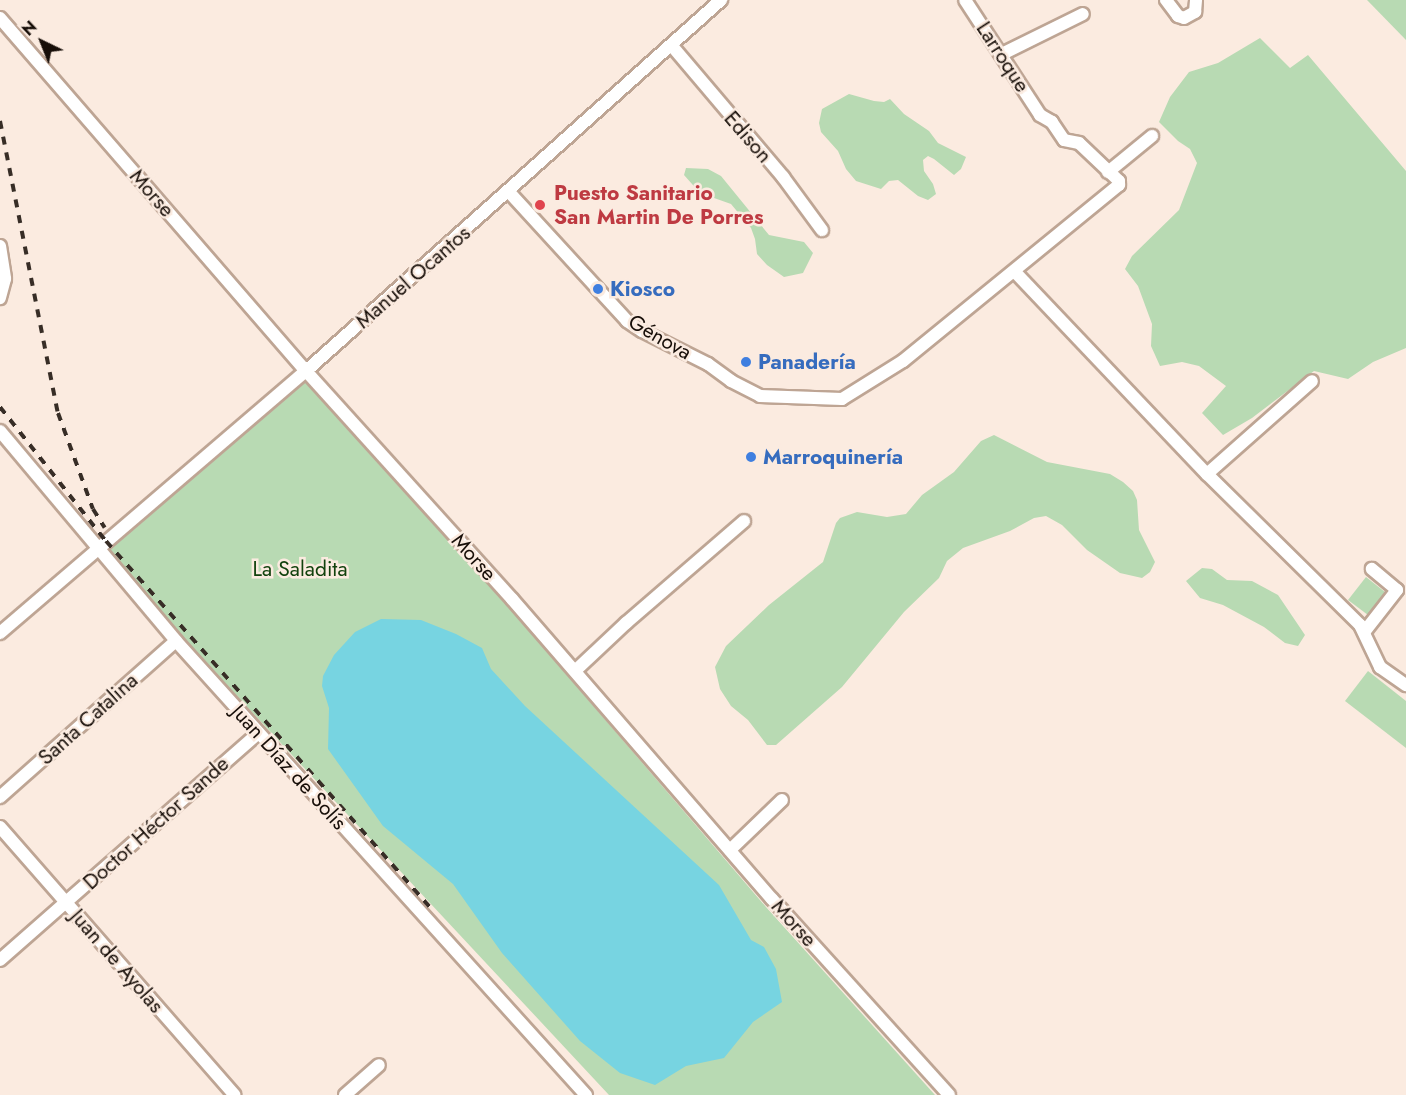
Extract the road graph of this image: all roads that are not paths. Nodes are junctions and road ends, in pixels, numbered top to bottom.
1 (721, 0) edge
2 (965, 0) edge
3 (1166, 0) edge
4 (1196, 0) edge
5 (1083, 14) dead end
6 (0, 18) edge
7 (672, 46) junction
8 (1002, 54) junction
9 (1152, 136) dead end
10 (1108, 172) junction
11 (509, 192) junction
12 (822, 230) dead end
13 (0, 246) edge
14 (1015, 272) junction
15 (0, 297) edge
16 (306, 371) junction
17 (1312, 381) dead end
18 (0, 431) edge
19 (1207, 474) junction
20 (744, 521) dead end
21 (98, 547) junction
22 (1372, 569) dead end
23 (1365, 632) junction
24 (0, 633) edge
25 (176, 641) junction
26 (576, 670) junction
27 (1406, 685) edge
28 (258, 732) junction
29 (0, 797) edge
30 (782, 800) dead end
31 (0, 827) edge
32 (730, 850) junction
33 (66, 903) junction
34 (0, 960) edge
35 (379, 1065) dead end
36 (235, 1095) edge
37 (345, 1095) edge
38 (586, 1095) edge
39 (949, 1095) edge

1 - 7 street, Manuel Ocantos
2 - 8 street, Larroque
3 - 4 street
5 - 8 street
6 - 16 street, Morse
7 - 11 street, Manuel Ocantos
7 - 12 street, Edison
8 - 10 street, Larroque
9 - 10 street
10 - 14 street
11 - 14 street, Génova
11 - 16 street, Manuel Ocantos
13 - 15 street
14 - 19 street
16 - 21 street, Manuel Ocantos
16 - 26 street, Morse
17 - 19 street
18 - 21 street, Juan Díaz de Solís
19 - 23 street
20 - 26 street
21 - 24 street, Manuel Ocantos
21 - 25 street, Juan Díaz de Solís
22 - 23 street
23 - 27 street
25 - 28 street, Juan Díaz de Solís
25 - 29 street, Santa Catalina
26 - 32 street, Morse
28 - 33 street, Doctor Héctor Sande
28 - 38 street, Juan Díaz de Solís
30 - 32 street
31 - 33 street, Juan de Ayolas
32 - 39 street, Morse
33 - 34 street, Doctor Héctor Sande
33 - 36 street, Juan de Ayolas
35 - 37 street

